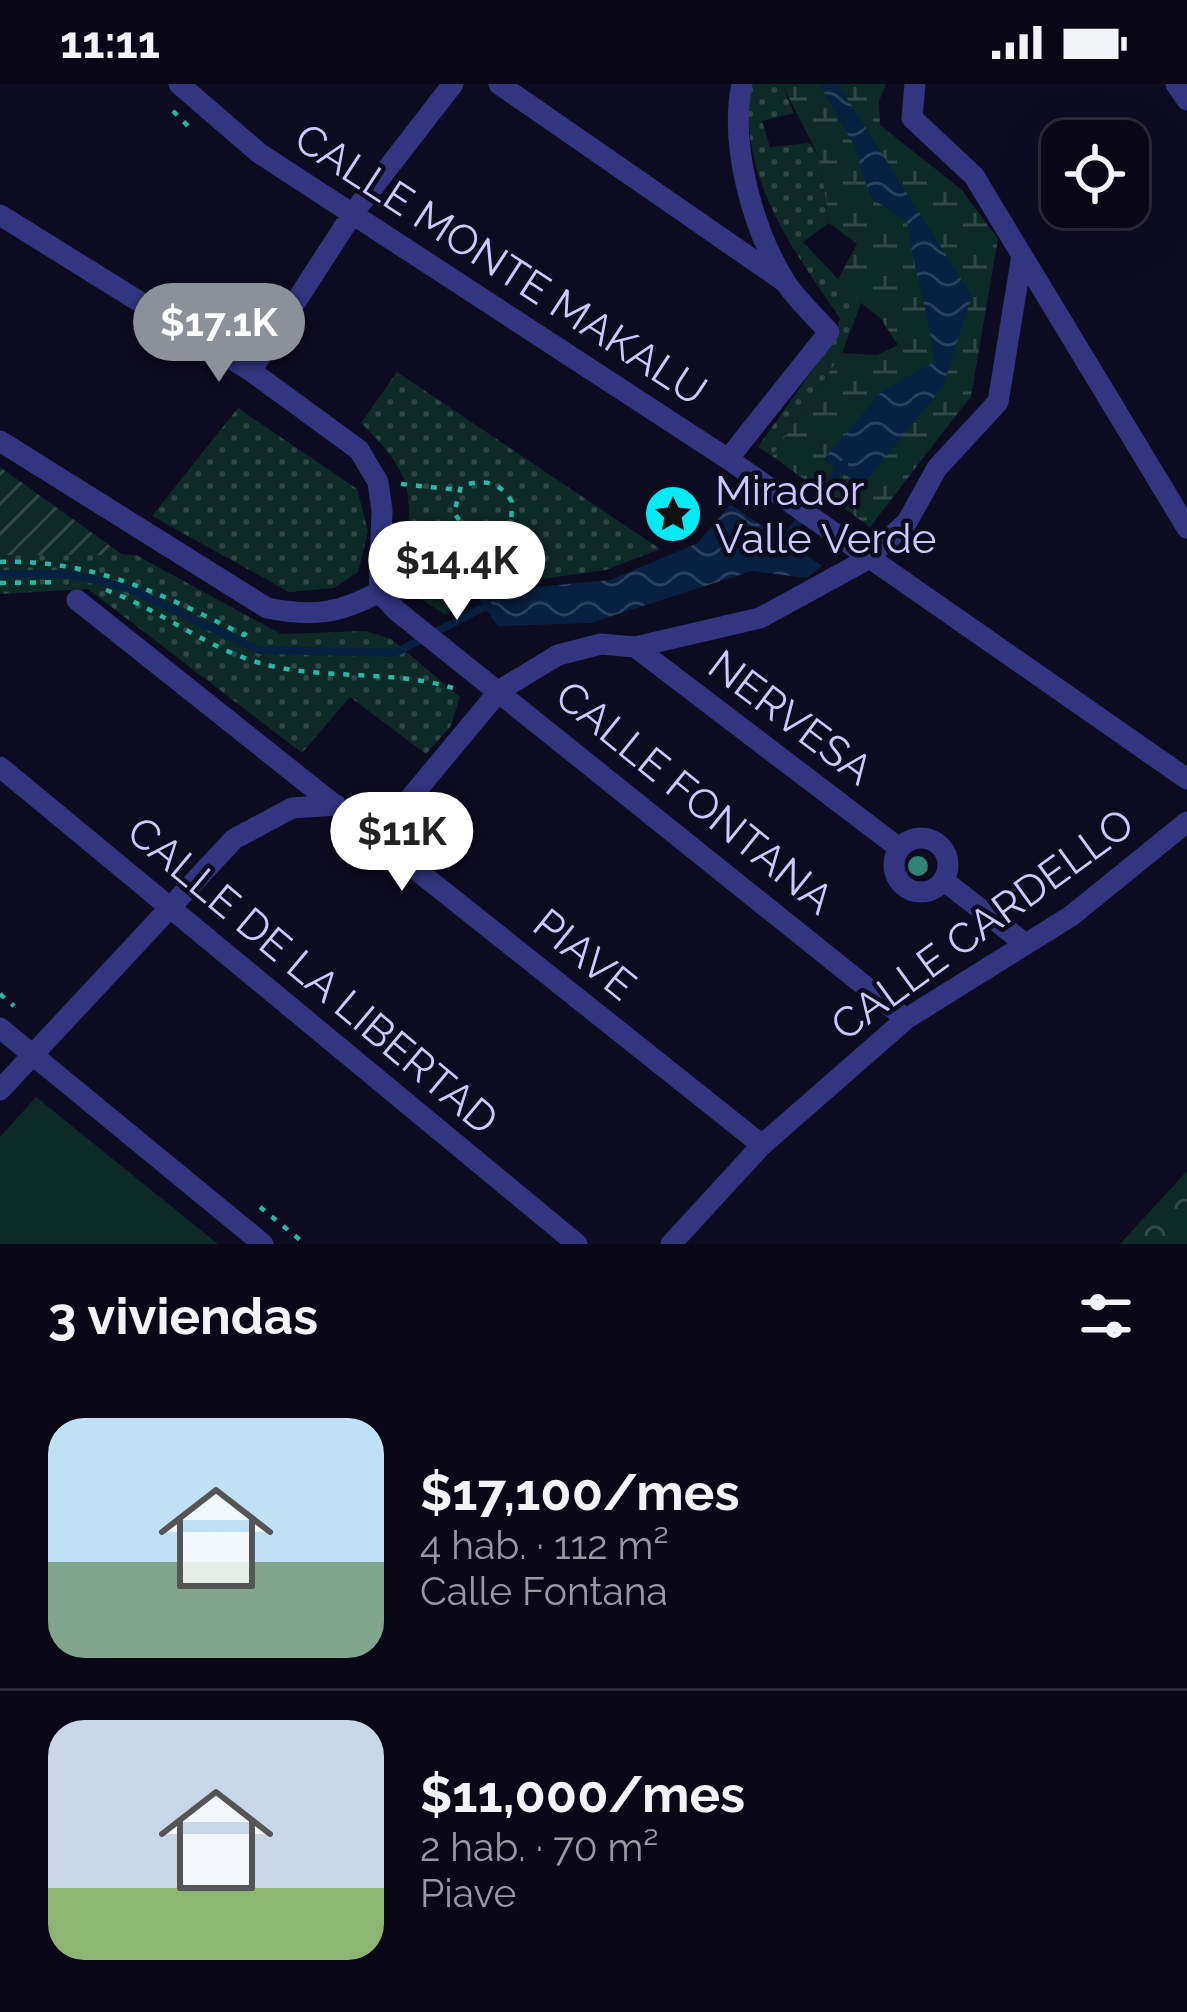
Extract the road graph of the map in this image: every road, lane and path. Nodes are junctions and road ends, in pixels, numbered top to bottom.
1 (179, 84) edge
2 (453, 84) edge
3 (499, 84) edge
4 (742, 84) edge
5 (915, 84) edge
6 (1176, 84) edge
7 (1187, 100) edge
8 (353, 213) junction
9 (0, 215) edge
10 (1022, 255) junction
11 (786, 283) junction
12 (251, 371) junction
13 (0, 441) edge
14 (728, 459) junction
15 (378, 482) junction
16 (459, 490) junction
17 (1187, 528) edge
18 (471, 536) junction
19 (866, 560) junction
20 (0, 562) edge
21 (0, 583) edge
22 (78, 589) junction
23 (380, 592) junction
24 (267, 608) junction
25 (405, 619) junction
26 (635, 647) junction
27 (500, 690) junction
28 (482, 709) junction
29 (0, 766) edge
30 (1187, 779) edge
31 (336, 806) junction
32 (1187, 822) edge
33 (376, 838) junction
34 (899, 848) junction
35 (943, 880) junction
36 (170, 906) junction
37 (1023, 942) junction
38 (906, 1019) junction
39 (0, 1028) edge
40 (32, 1055) junction
41 (0, 1090) edge
42 (762, 1145) junction
43 (263, 1244) edge
44 (577, 1244) edge
45 (671, 1244) edge

1 - 8 street, CALLE MONTE MAKALU
2 - 8 street
3 - 11 street
4 - 11 street
5 - 10 street
6 - 7 street
8 - 12 street
8 - 14 street, CALLE MONTE MAKALU
9 - 12 street
10 - 17 street
10 - 19 street
11 - 14 street
12 - 15 street
13 - 24 street
14 - 19 street, CALLE MONTE MAKALU
15 - 16 path
15 - 23 street
16 - 18 path
16 - 18 path
18 - 25 path
19 - 26 street
19 - 30 street, CALLE MONTE MAKALU
20 - 24 path
21 - 22 path
22 - 28 path
22 - 31 street, PIAVE
23 - 24 street
23 - 25 street, CALLE FONTANA
25 - 27 street, CALLE FONTANA
26 - 27 street
26 - 34 street, NERVESA
27 - 28 street
27 - 38 street, CALLE FONTANA
28 - 33 street
29 - 36 street, CALLE DE LA LIBERTAD
31 - 33 street, PIAVE
31 - 36 street
32 - 37 street, CALLE CARDELLO
33 - 42 street, PIAVE
34 - 35 street, NERVESA
34 - 35 street, NERVESA
35 - 37 street, NERVESA
36 - 40 street
36 - 44 street, CALLE DE LA LIBERTAD
37 - 38 street, CALLE CARDELLO
38 - 42 street, CALLE CARDELLO
39 - 40 street
40 - 41 street
40 - 43 street
42 - 45 street, CALLE CARDELLO

